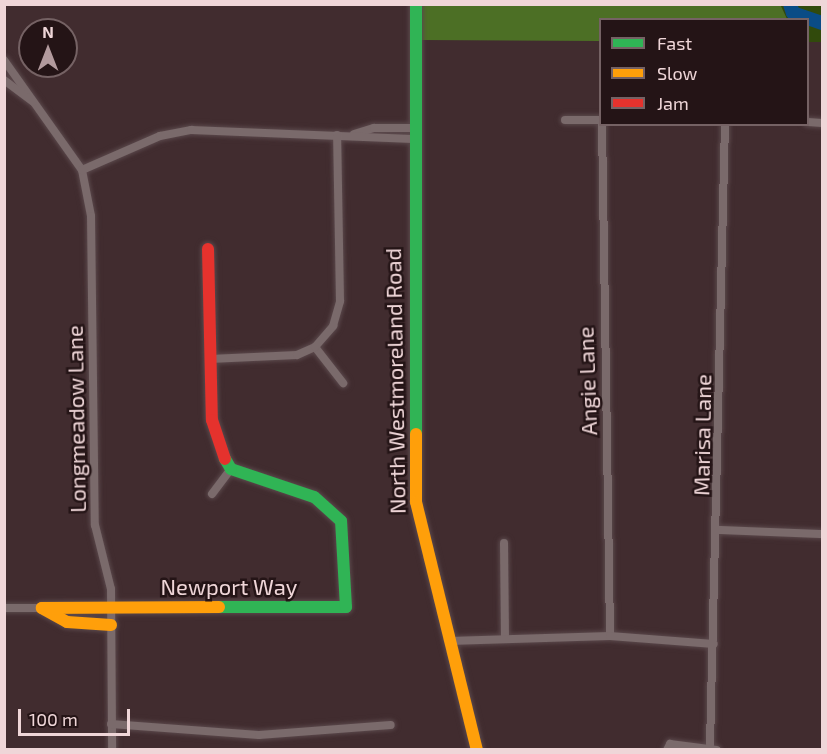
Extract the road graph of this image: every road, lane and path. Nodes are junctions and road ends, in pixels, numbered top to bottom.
1 (416, 4) edge
2 (4, 60) edge
3 (16, 75) junction
4 (5, 82) edge
5 (33, 102) junction
6 (565, 120) dead end
7 (599, 120) edge
8 (602, 126) edge
9 (725, 126) edge
10 (413, 134) junction
11 (337, 135) junction
12 (82, 170) junction
13 (208, 249) dead end
14 (315, 347) junction
15 (210, 359) junction
16 (343, 383) dead end
17 (231, 469) junction
18 (212, 494) dead end
19 (718, 530) junction
20 (822, 534) edge
21 (504, 543) dead end
22 (68, 606) junction
23 (4, 608) edge
24 (42, 608) junction
25 (111, 609) junction
26 (67, 622) junction
27 (111, 625) junction
28 (610, 636) junction
29 (505, 639) junction
30 (449, 640) junction
31 (714, 644) junction
32 (111, 724) junction
33 (391, 725) dead end
34 (713, 747) edge
35 (112, 750) edge
36 (477, 750) edge
37 (668, 750) edge

1 - 10 street, North Westmoreland Road
2 - 3 street, Longmeadow Lane
3 - 4 street
3 - 5 street, Longmeadow Lane
4 - 5 street, Longmeadow Lane
5 - 12 street, Longmeadow Lane
6 - 7 street
8 - 28 street, Angie Lane
9 - 19 street, Marisa Lane
10 - 11 street
10 - 30 street, North Westmoreland Road
11 - 12 street
11 - 14 street
12 - 25 street, Longmeadow Lane
13 - 15 street
14 - 15 street
14 - 16 street
15 - 17 street
17 - 18 street
17 - 25 street, Newport Way
19 - 20 street
19 - 31 street, Marisa Lane
21 - 29 street
22 - 24 street, Newport Way
22 - 25 street, Newport Way
22 - 26 street
23 - 24 street
24 - 26 street
25 - 27 street, Longmeadow Lane
26 - 27 street
27 - 32 street, Longmeadow Lane
28 - 29 street
28 - 31 street
29 - 30 street
30 - 36 street, North Westmoreland Road
31 - 34 street, Marisa Lane
32 - 33 street
32 - 35 street, Longmeadow Lane
34 - 37 street, Marisa Lane

